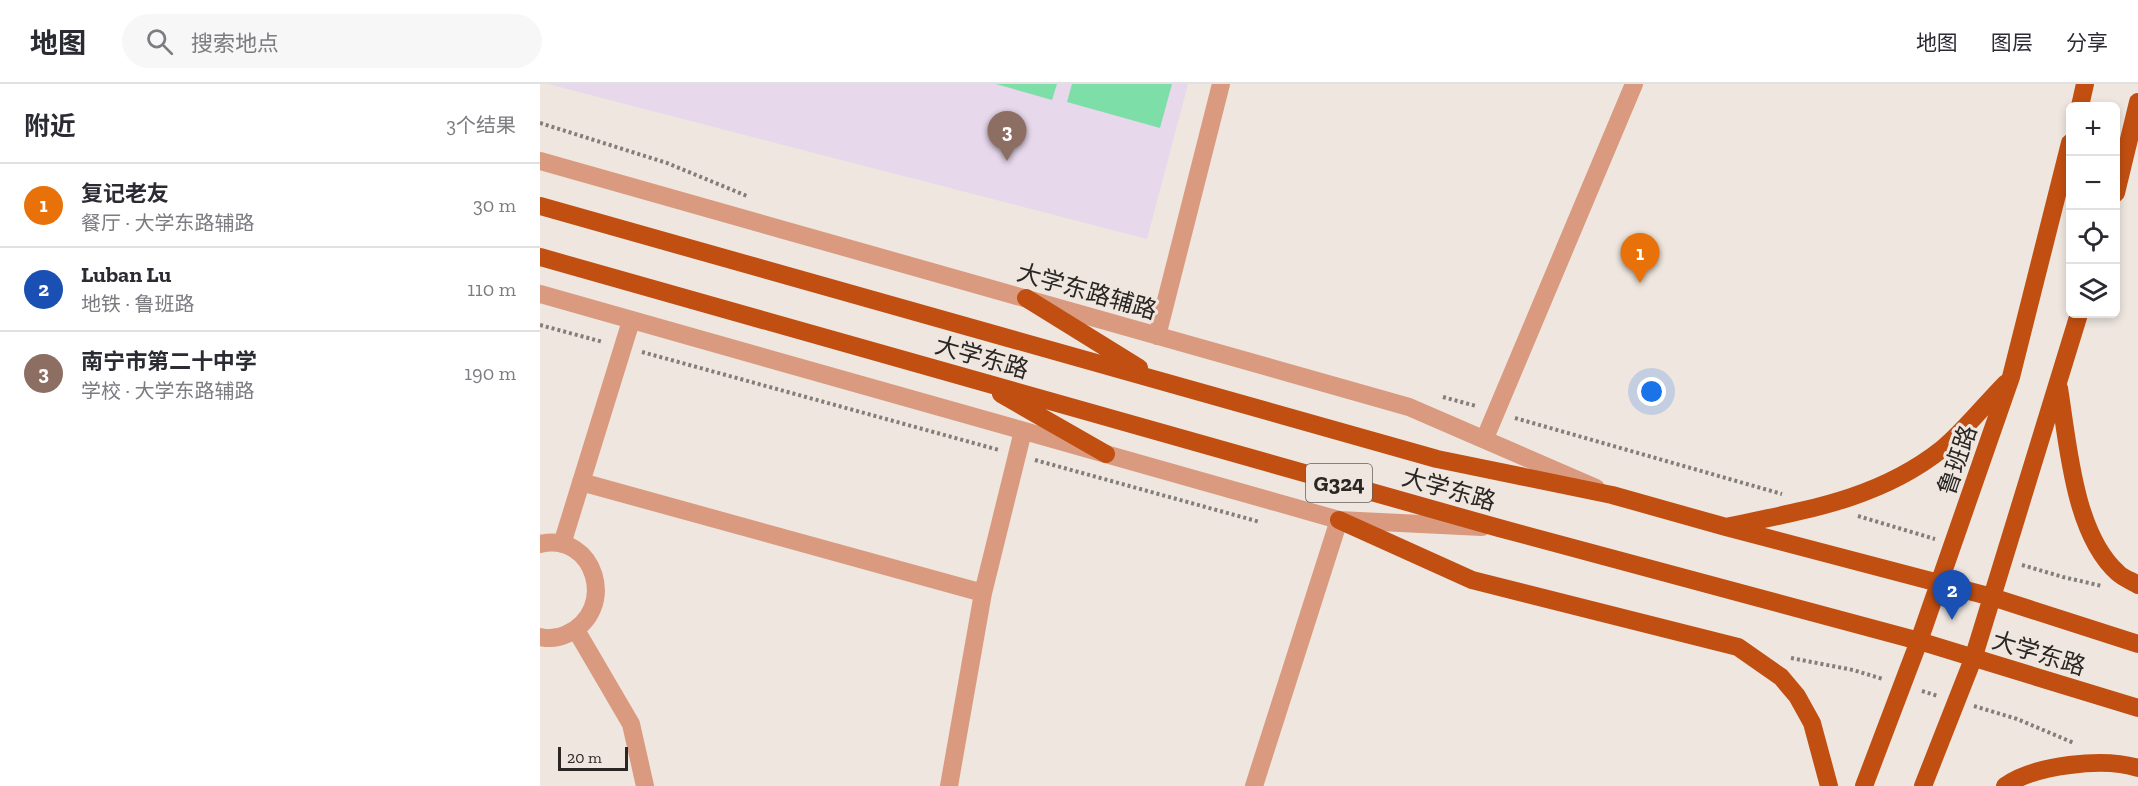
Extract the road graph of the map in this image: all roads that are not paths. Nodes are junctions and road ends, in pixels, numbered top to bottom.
1 (1221, 84) edge
2 (1634, 84) edge
3 (2085, 84) edge
4 (2081, 102) edge
5 (2138, 102) edge
6 (2067, 156) edge
7 (540, 161) edge
8 (2120, 173) edge
9 (540, 206) edge
10 (540, 257) edge
11 (540, 294) edge
12 (1026, 298) junction
13 (2078, 318) edge
14 (631, 321) junction
15 (1157, 336) junction
16 (2011, 377) junction
17 (975, 380) junction
18 (1158, 381) junction
19 (2058, 384) junction
20 (1023, 431) junction
21 (1485, 438) junction
22 (1106, 454) junction
23 (581, 482) junction
24 (1612, 495) junction
25 (1338, 520) junction
26 (1726, 527) junction
27 (1499, 528) junction
28 (540, 544) edge
29 (562, 544) junction
30 (1939, 583) junction
31 (2138, 585) edge
32 (983, 593) junction
33 (1992, 597) junction
34 (576, 630) junction
35 (540, 637) edge
36 (1919, 641) junction
37 (2138, 644) edge
38 (1973, 659) junction
39 (2138, 708) edge
40 (2138, 768) edge
41 (645, 786) edge
42 (949, 786) edge
43 (1254, 786) edge
44 (1829, 786) edge
45 (1864, 786) edge
46 (1923, 786) edge
47 (2005, 786) edge

1 - 15 street
2 - 21 street
3 - 4 main road
5 - 8 main road
6 - 16 main road, 鲁班路
7 - 12 street, 大学东路辅路
9 - 18 main road, 大学东路 / G324
10 - 17 main road, 大学东路 / G324
11 - 14 street
12 - 15 street, 大学东路辅路
12 - 18 main road
13 - 19 main road
14 - 20 street
14 - 23 street
15 - 21 street, 大学东路辅路
16 - 26 main road
16 - 30 main road, 鲁班路
17 - 22 main road
17 - 27 main road, 大学东路 / G324
18 - 24 main road, 大学东路 / G324
19 - 31 main road
19 - 33 main road
20 - 22 street
20 - 32 street
21 - 24 street, 大学东路辅路
22 - 25 street
23 - 29 street
23 - 32 street
24 - 26 main road, 大学东路 / G324
25 - 27 street
25 - 43 street
25 - 44 main road
26 - 30 main road, 大学东路 / G324
27 - 36 main road, 大学东路 / G324
28 - 29 street
29 - 34 street
30 - 33 main road, 大学东路 / G324
30 - 36 main road, 鲁班路
32 - 42 street
33 - 37 main road, 大学东路 / G324
33 - 38 main road
34 - 35 street
34 - 41 street
36 - 38 main road, 大学东路 / G324
36 - 45 main road, 鲁班路
38 - 39 main road, 大学东路 / G324
38 - 46 main road
40 - 47 main road

